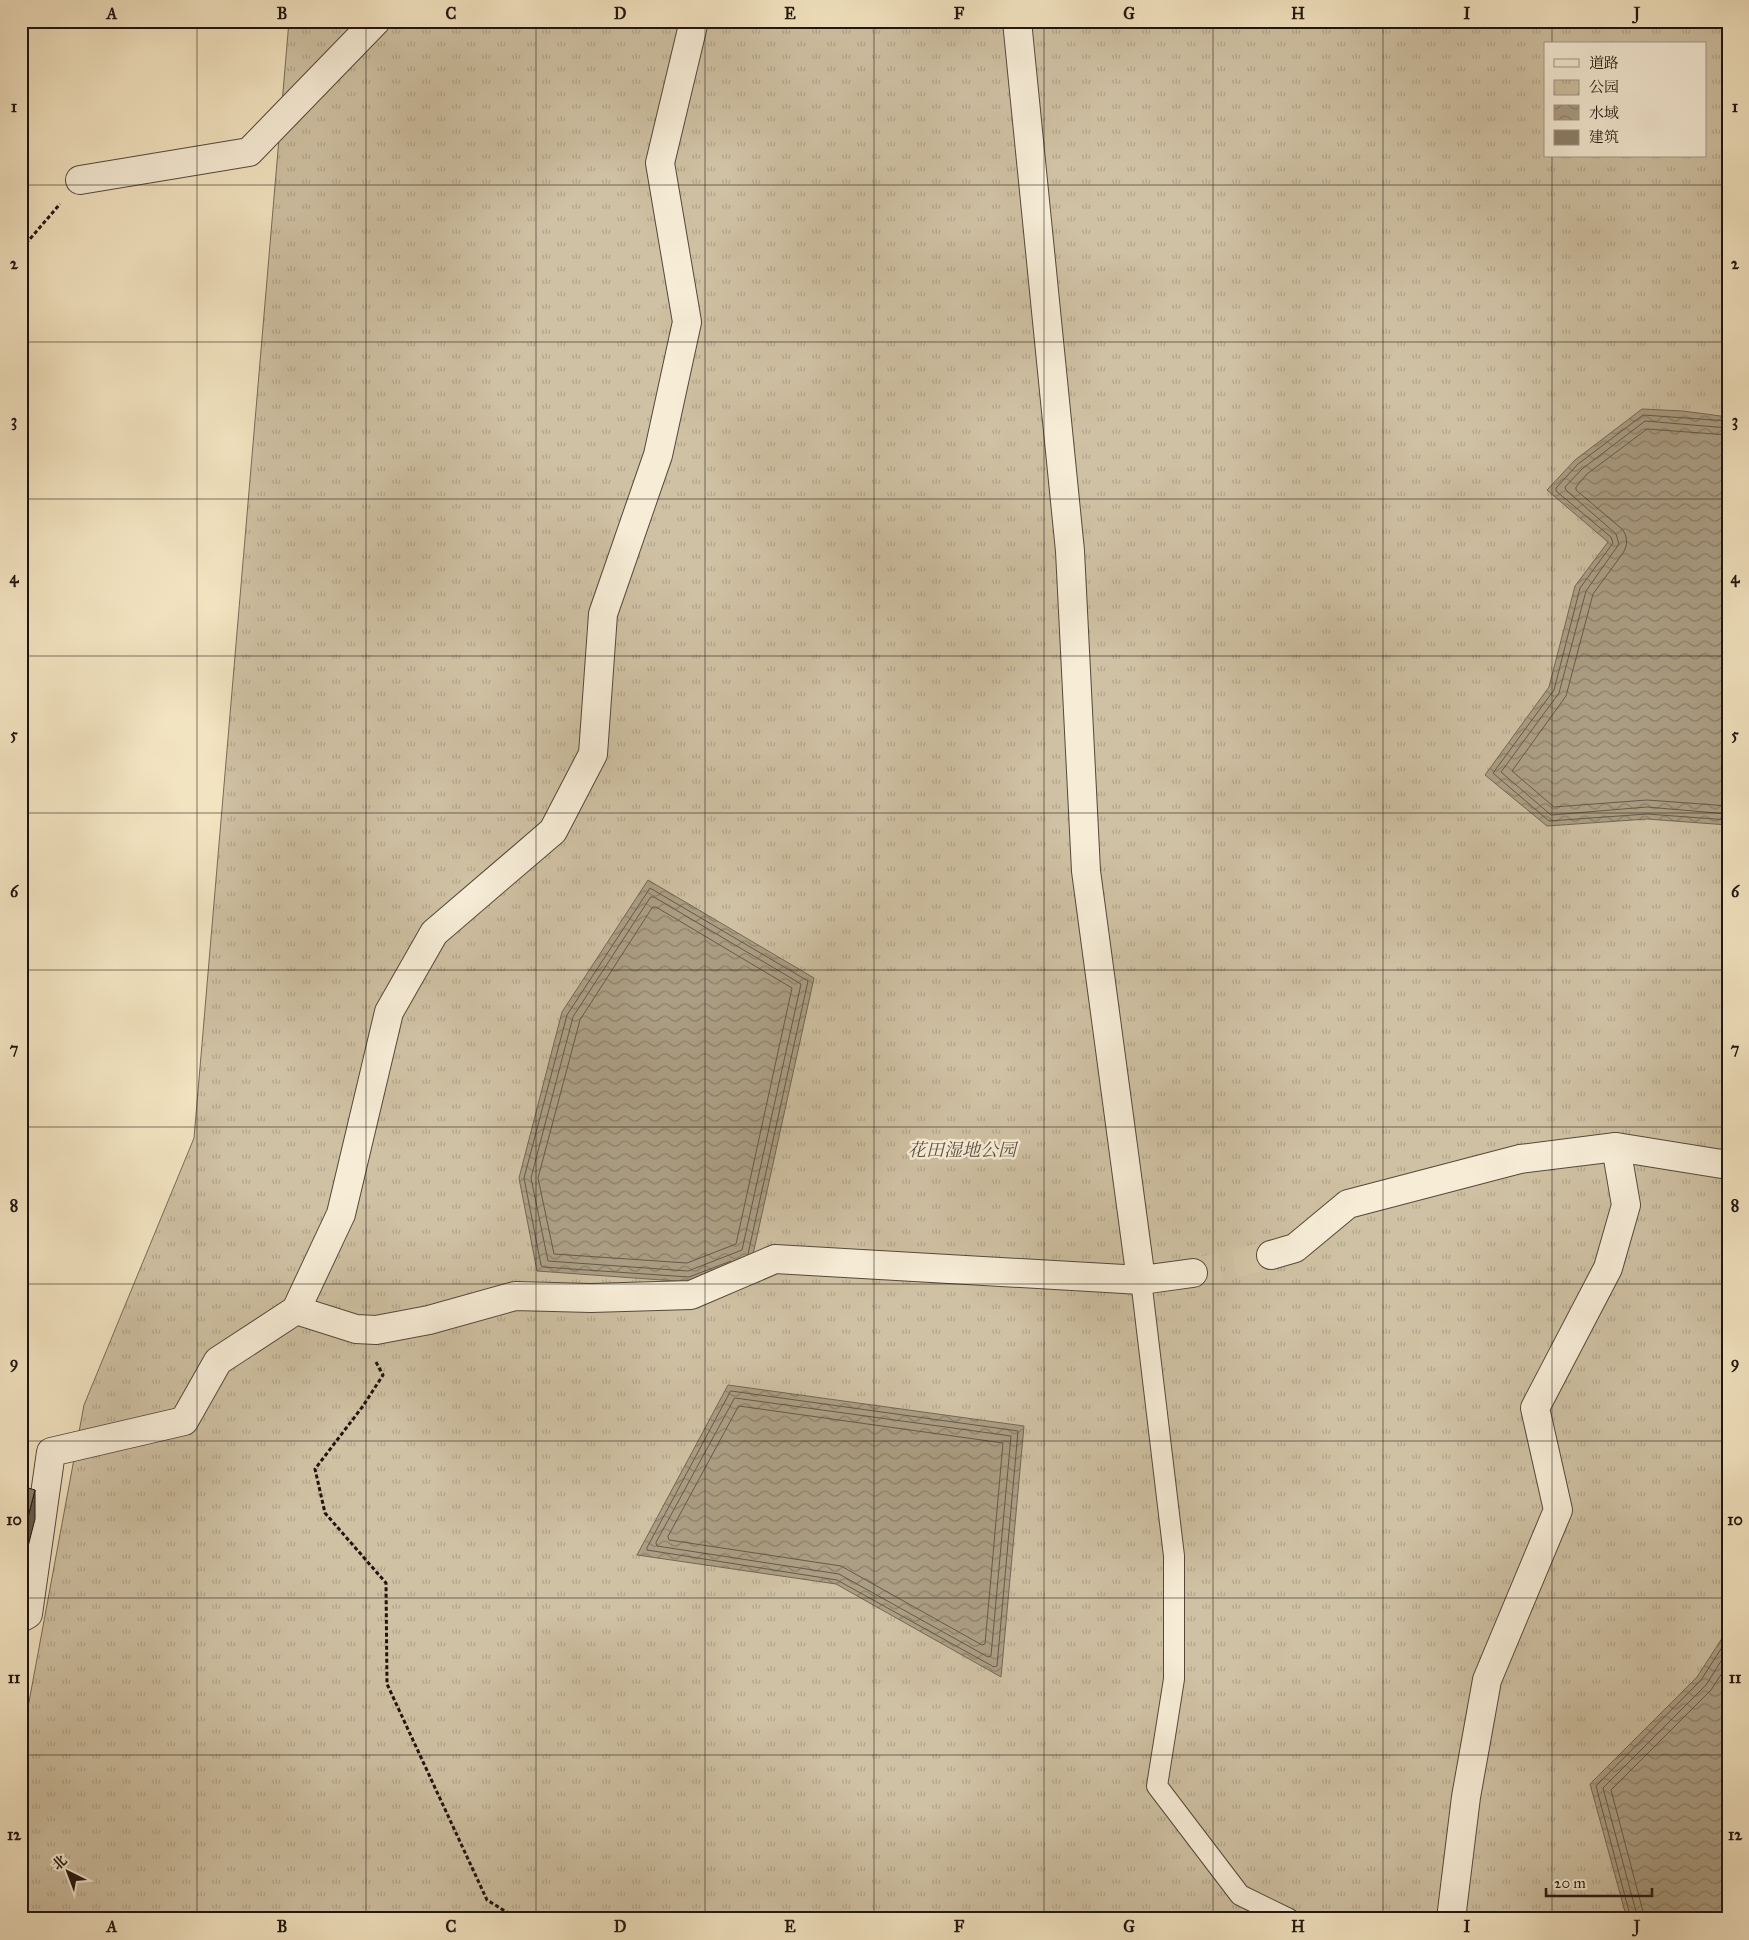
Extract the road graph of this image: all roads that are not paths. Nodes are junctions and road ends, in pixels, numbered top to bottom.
1 (376, 21) edge
2 (694, 21) edge
3 (1017, 21) edge
4 (80, 180) road end
5 (1616, 1147) junction
6 (1728, 1165) edge
7 (1271, 1255) tunnel mouth
8 (1193, 1273) tunnel mouth
9 (1141, 1280) junction
10 (296, 1310) junction
11 (21, 1618) edge
12 (1289, 1919) edge
13 (1451, 1919) edge

1 - 4 street
2 - 10 street
3 - 9 street
5 - 6 street
5 - 7 street
5 - 13 street
8 - 9 street
9 - 10 street
9 - 12 lane
10 - 11 street

